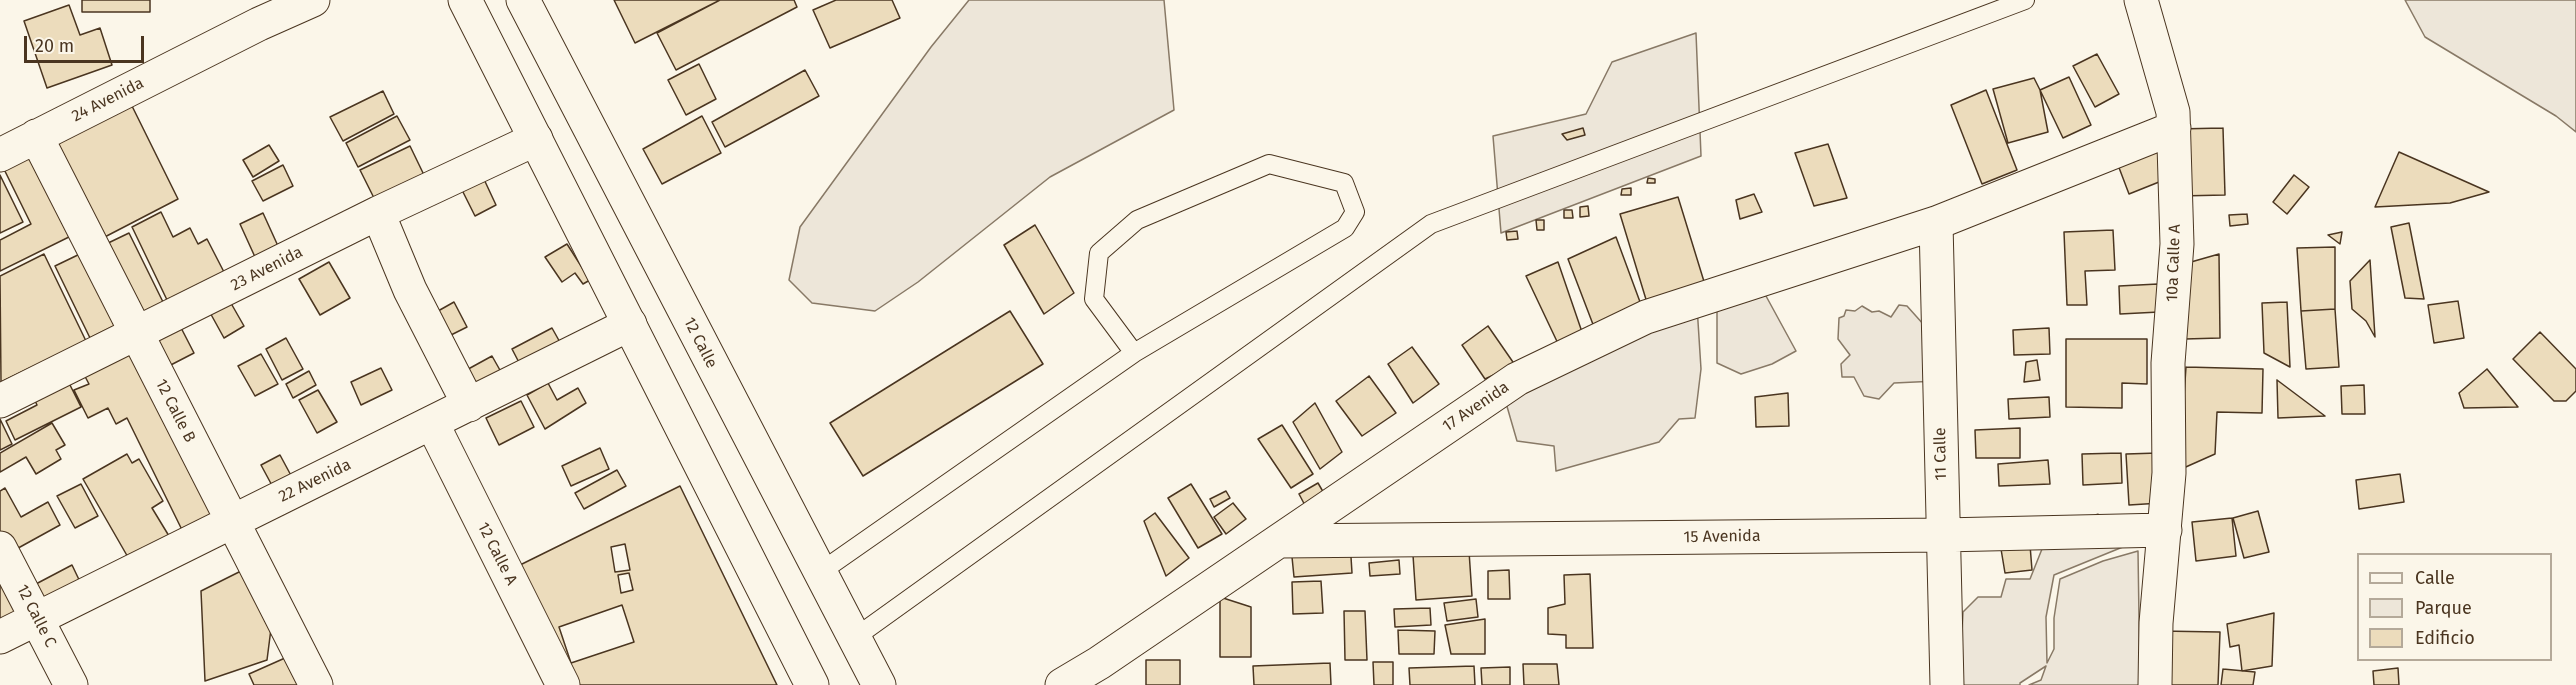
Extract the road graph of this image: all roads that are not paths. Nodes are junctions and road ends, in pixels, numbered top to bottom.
1 (313, 0) edge
2 (465, 0) edge
3 (523, 0) edge
4 (2025, 0) edge
5 (2141, 0) edge
6 (2174, 128) junction
7 (36, 136) junction
8 (536, 139) junction
9 (0, 155) edge
10 (378, 213) junction
11 (1936, 223) junction
12 (630, 324) junction
13 (136, 335) junction
14 (1134, 353) junction
15 (0, 401) edge
16 (469, 405) junction
17 (432, 423) junction
18 (233, 522) junction
19 (2164, 530) junction
20 (1943, 535) junction
21 (1280, 541) junction
22 (0, 548) edge
23 (819, 573) junction
24 (37, 618) junction
25 (0, 637) edge
26 (853, 639) junction
27 (71, 685) edge
28 (316, 685) edge
29 (563, 685) edge
30 (812, 685) edge
31 (879, 685) edge
32 (1062, 685) edge
33 (1947, 685) edge
34 (2155, 685) edge

1 - 7 street, 24 Avenida
2 - 8 street
3 - 23 street, 12 Calle
4 - 26 lane
5 - 6 street, 10a Calle A
6 - 11 street, 17 Avenida
6 - 19 street, 10a Calle A
7 - 9 street, 24 Avenida
7 - 13 street, 12 Calle B
8 - 10 street, 23 Avenida
8 - 12 street
10 - 13 street, 23 Avenida
10 - 16 street
11 - 20 street, 11 Calle
11 - 21 street, 17 Avenida
12 - 16 street, 22 Avenida
12 - 30 street
13 - 15 street, 23 Avenida
13 - 18 street, 12 Calle B
14 - 14 lane
14 - 23 lane
16 - 17 street, 22 Avenida
17 - 18 street, 22 Avenida
17 - 29 street, 12 Calle A
18 - 24 street, 22 Avenida
18 - 28 street, 12 Calle B
19 - 20 street, 15 Avenida
19 - 34 street, 10a Calle A
20 - 21 street, 15 Avenida
20 - 33 street, 11 Calle
21 - 32 street, 17 Avenida
22 - 24 street, 12 Calle C
23 - 26 street, 12 Calle
24 - 25 street, 22 Avenida
24 - 27 street, 12 Calle C
26 - 31 street, 12 Calle

